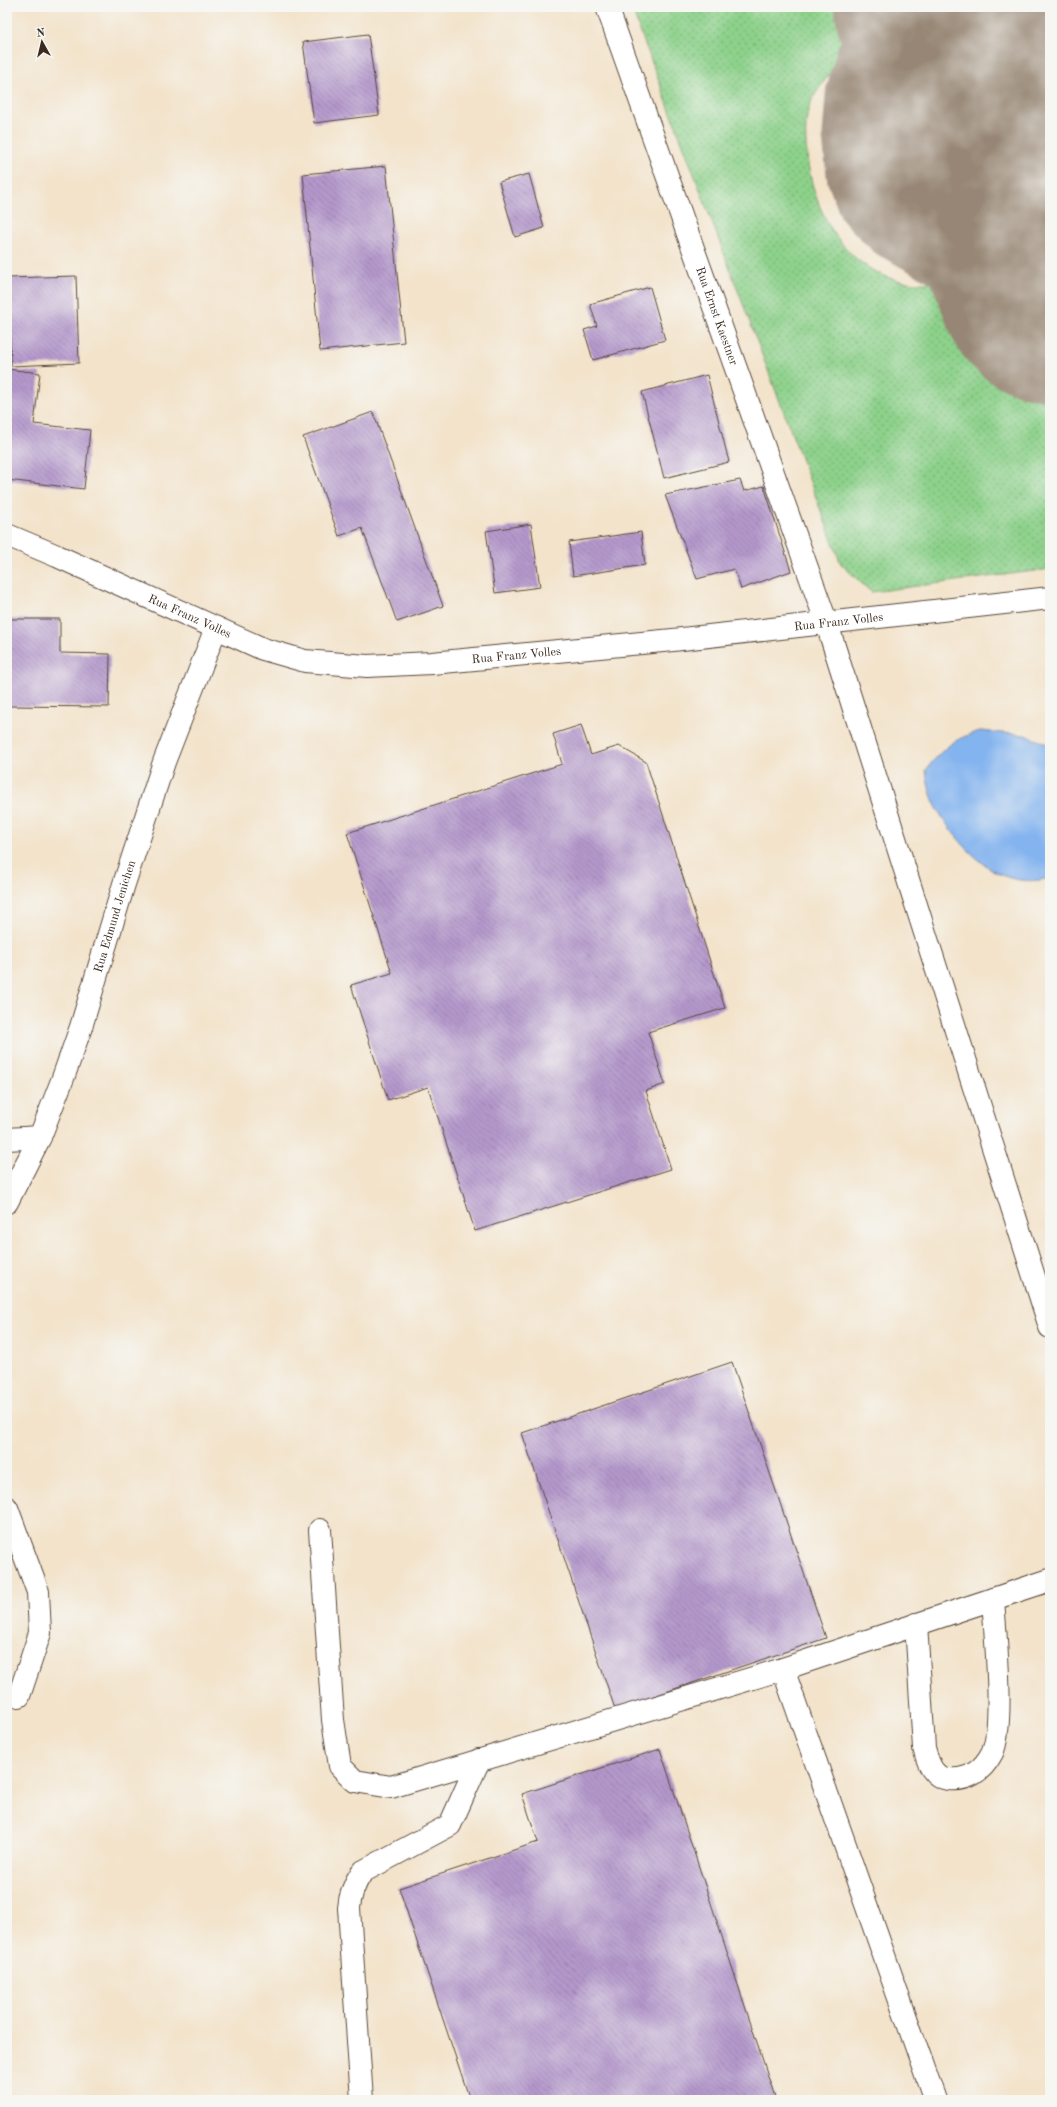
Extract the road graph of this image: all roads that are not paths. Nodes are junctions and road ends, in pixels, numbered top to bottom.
1 (607, 7) edge
2 (7, 535) edge
3 (1050, 598) edge
4 (828, 624) junction
5 (216, 628) junction
6 (40, 1137) junction
7 (7, 1139) edge
8 (7, 1202) edge
9 (1050, 1327) edge
10 (7, 1508) edge
11 (320, 1530) dead end
12 (1050, 1580) edge
13 (993, 1599) junction
14 (916, 1624) junction
15 (782, 1668) junction
16 (19, 1696) dead end
17 (479, 1760) junction
18 (362, 2100) edge
19 (935, 2100) edge

1 - 4 street, Rua Ernst Kaestner
2 - 5 street, Rua Franz Volles
3 - 4 street, Rua Franz Volles
4 - 5 street, Rua Franz Volles
4 - 9 street, Rua Ernst Kaestner
5 - 6 street, Rua Edmund Jenichen
6 - 7 street
6 - 8 street, Rua Edmund Jenichen
10 - 16 street
11 - 17 street
12 - 13 street
13 - 14 street
13 - 14 street
14 - 15 street
15 - 17 street
15 - 19 street
17 - 18 street

